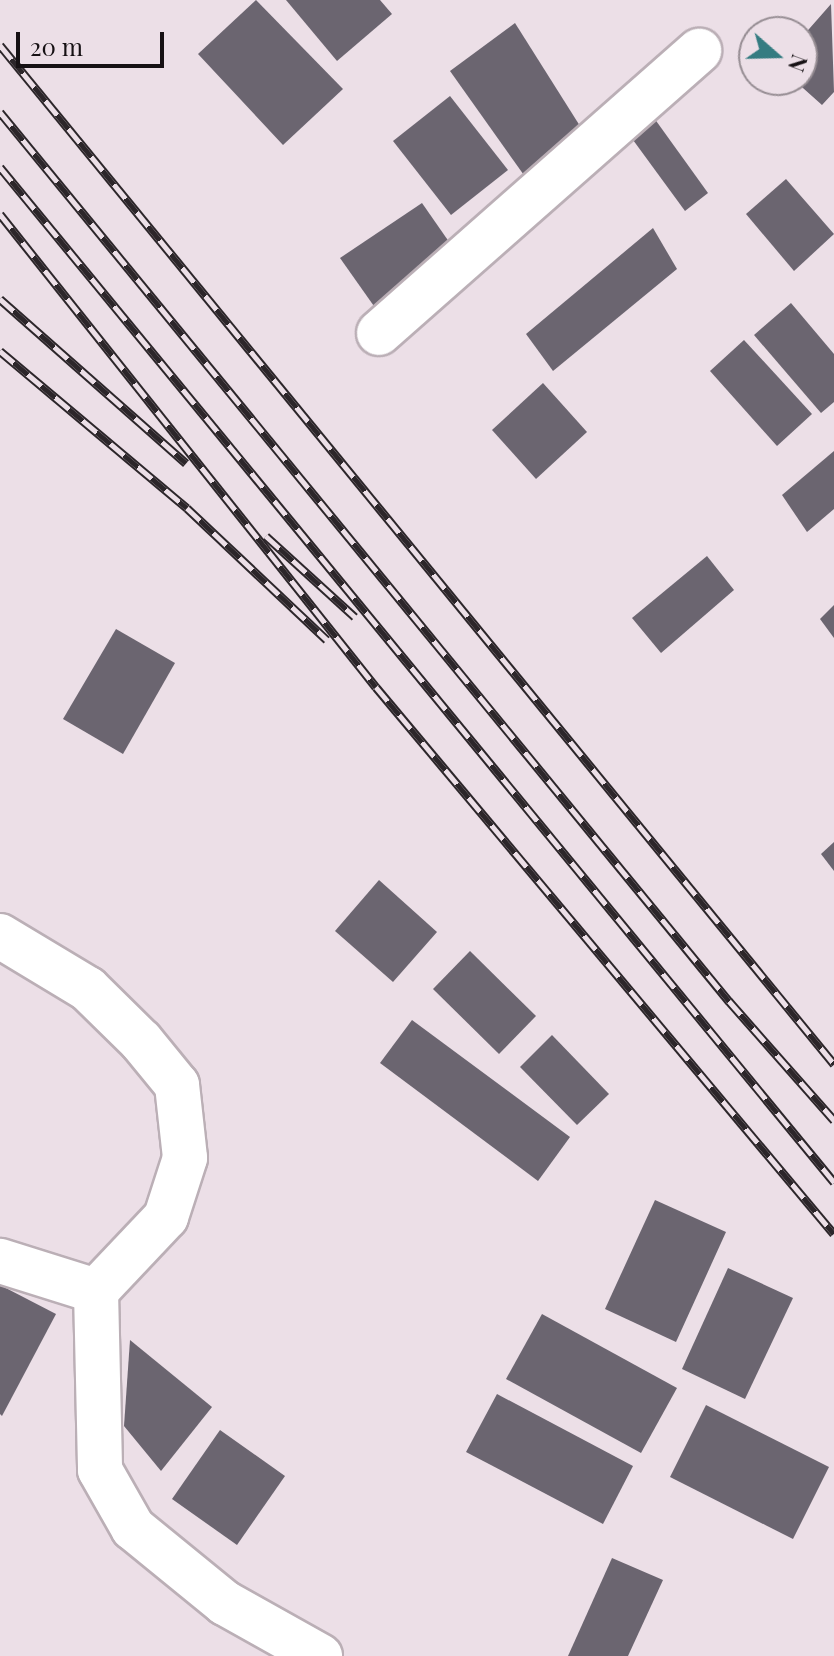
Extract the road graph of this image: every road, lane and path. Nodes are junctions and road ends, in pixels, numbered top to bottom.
1 (699, 51) dead end
2 (379, 333) dead end
3 (0, 936) edge
4 (0, 1261) edge
5 (96, 1291) junction
6 (320, 1656) edge

1 - 2 street
3 - 5 street
4 - 5 street
5 - 6 street

